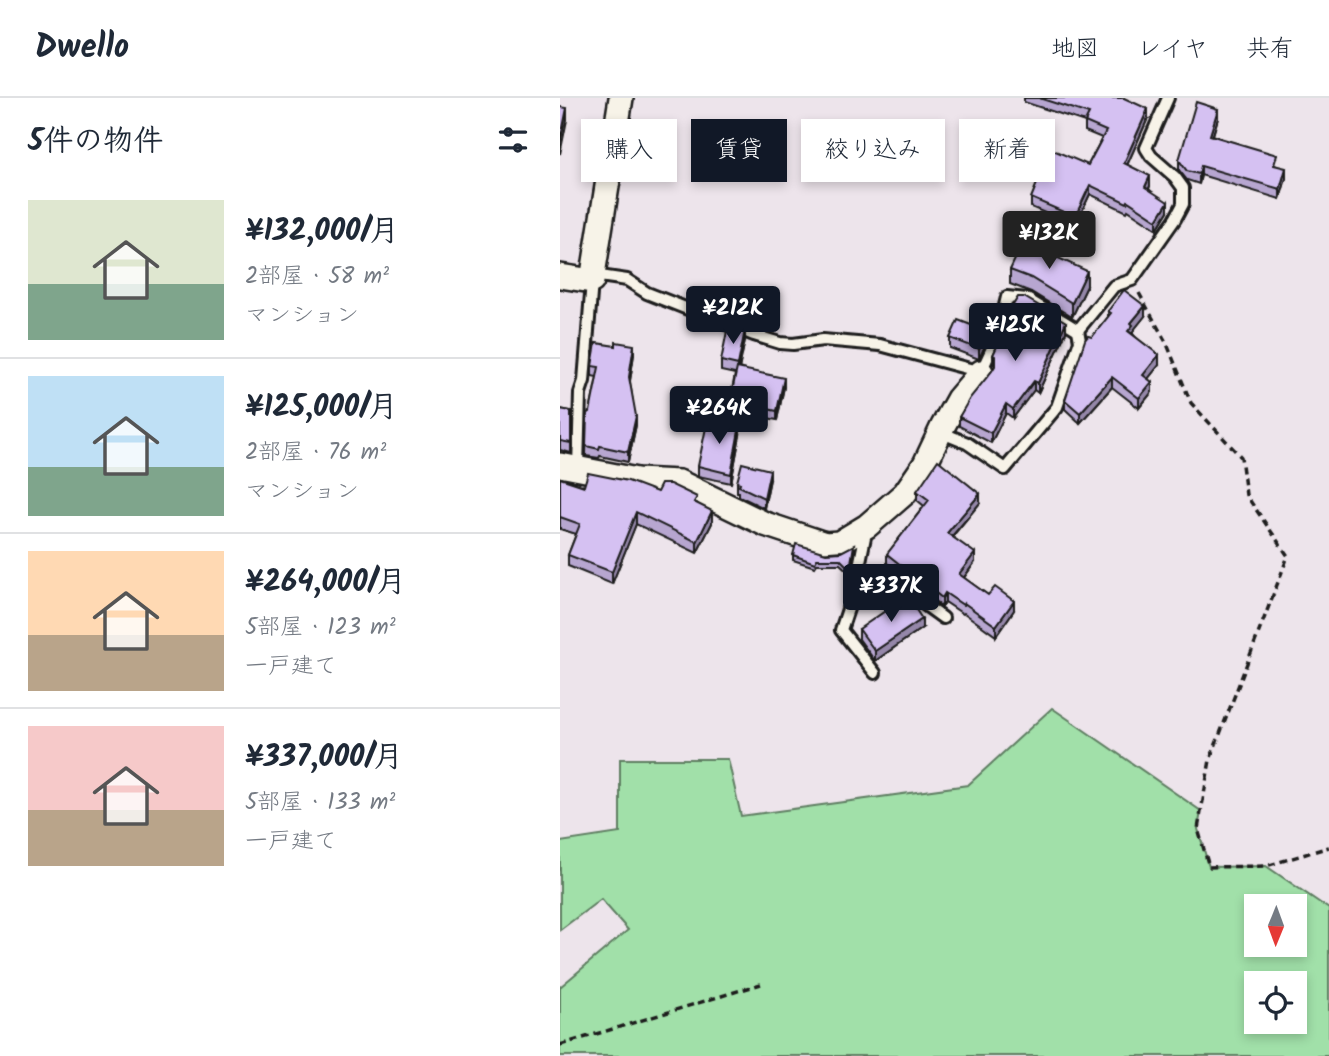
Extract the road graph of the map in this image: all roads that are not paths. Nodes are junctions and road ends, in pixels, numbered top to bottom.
1 (621, 98) edge
2 (1168, 98) edge
3 (560, 276) edge
4 (592, 278) junction
5 (1078, 330) junction
6 (981, 372) junction
7 (940, 432) junction
8 (569, 466) edge
9 (867, 526) junction
10 (855, 591) junction
11 (943, 618) dead end
12 (875, 673) dead end

1 - 4 street
2 - 5 lane
3 - 4 street
4 - 6 lane
4 - 8 lane
5 - 6 lane
5 - 7 lane
6 - 7 street
7 - 9 street
8 - 9 street
9 - 10 lane
10 - 11 lane
10 - 12 lane

